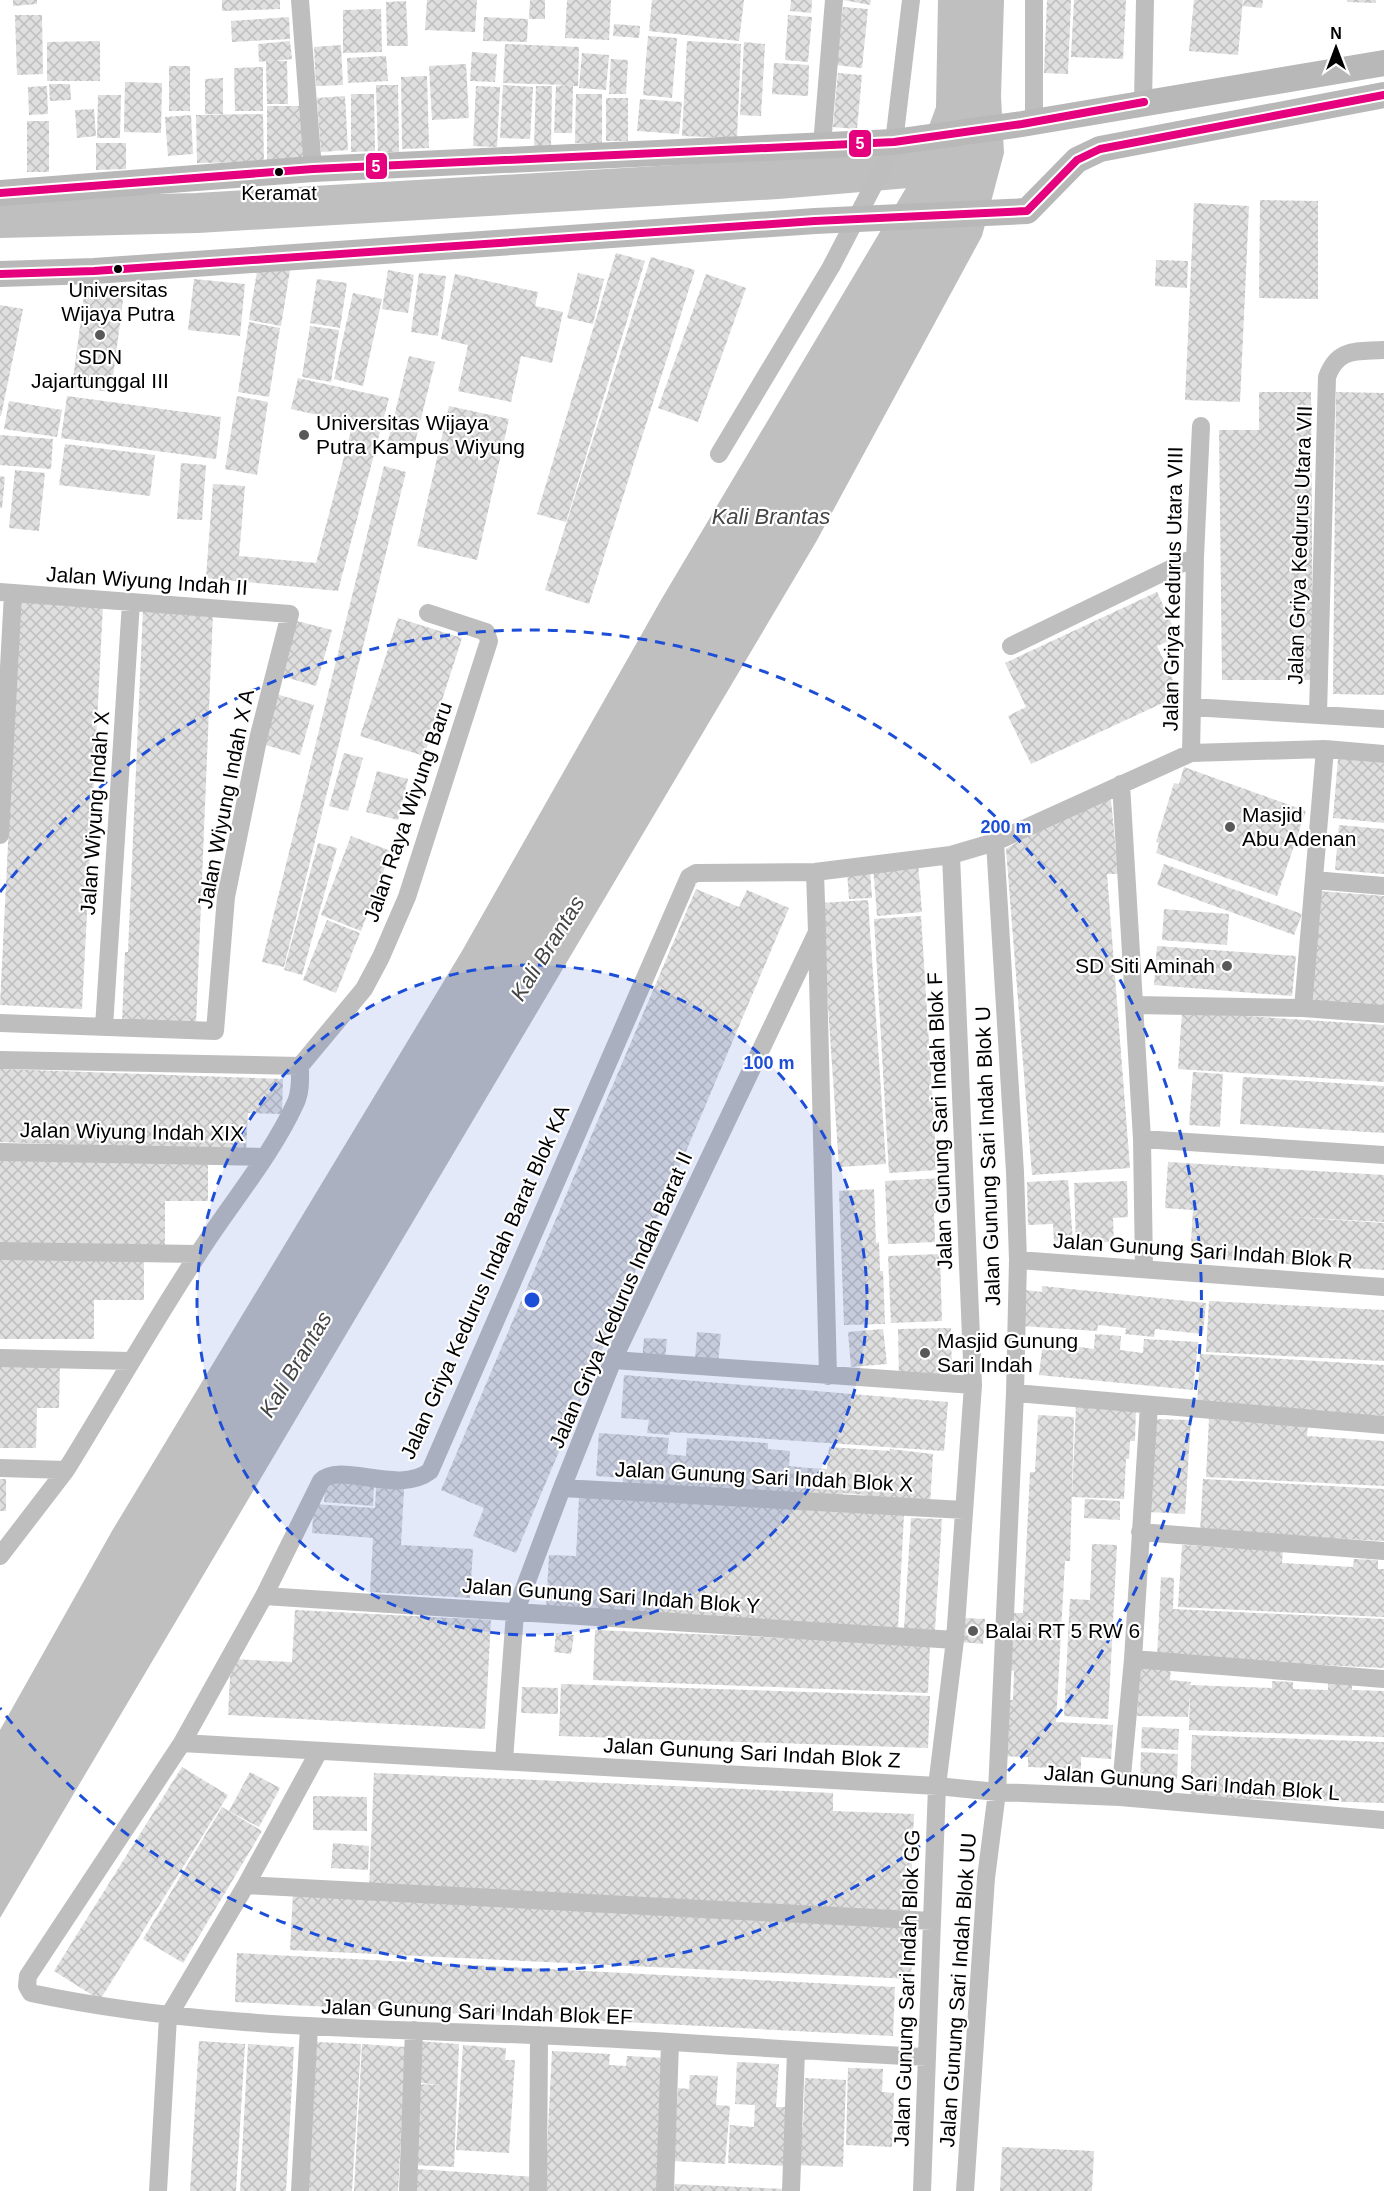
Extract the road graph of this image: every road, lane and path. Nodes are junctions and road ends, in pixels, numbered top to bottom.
1 (300, 0) edge
2 (834, 0) edge
3 (911, 0) edge
4 (1034, 0) edge
5 (1145, 0) edge
6 (1384, 63) edge
7 (1384, 95) edge
8 (1143, 102) junction
9 (1028, 123) junction
10 (903, 141) junction
11 (822, 145) junction
12 (313, 169) junction
13 (0, 193) edge
14 (866, 213) junction
15 (0, 274) edge
16 (1384, 350) edge
17 (1201, 426) dead end
18 (719, 454) dead end
19 (1195, 557) junction
20 (7, 593) edge
21 (131, 602) junction
22 (428, 613) dead end
23 (290, 614) joint
24 (1011, 646) dead end
25 (1192, 707) junction
26 (1318, 714) junction
27 (1384, 719) edge
28 (1325, 748) junction
29 (1191, 753) junction
30 (1384, 754) edge
31 (1121, 784) junction
32 (0, 835) edge
33 (995, 842) junction
34 (951, 855) junction
35 (815, 872) junction
36 (1314, 880) junction
37 (1384, 886) edge
38 (817, 932) junction
39 (1134, 1005) junction
40 (1303, 1008) junction
41 (1384, 1014) edge
42 (0, 1023) edge
43 (104, 1027) junction
44 (0, 1060) edge
45 (300, 1066) junction
46 (1142, 1139) junction
47 (0, 1152) edge
48 (1384, 1155) edge
49 (264, 1157) junction
50 (0, 1251) edge
51 (198, 1254) junction
52 (1018, 1260) junction
53 (1144, 1268) junction
54 (1384, 1287) edge
55 (0, 1358) edge
56 (614, 1360) junction
57 (131, 1361) junction
58 (828, 1376) junction
59 (973, 1385) junction
60 (1015, 1394) junction
61 (1149, 1405) junction
62 (1384, 1425) edge
63 (0, 1468) edge
64 (66, 1470) junction
65 (562, 1488) junction
66 (964, 1510) junction
67 (1140, 1532) junction
68 (1384, 1551) edge
69 (0, 1556) edge
70 (264, 1596) junction
71 (515, 1613) junction
72 (956, 1640) junction
73 (1133, 1659) junction
74 (1384, 1679) edge
75 (182, 1743) junction
76 (318, 1753) junction
77 (504, 1760) junction
78 (937, 1786) junction
79 (997, 1792) junction
80 (1120, 1797) junction
81 (1384, 1820) edge
82 (246, 1885) junction
83 (932, 1921) junction
84 (28, 1983) joint
85 (168, 2017) junction
86 (309, 2027) junction
87 (414, 2030) junction
88 (539, 2035) junction
89 (670, 2043) junction
90 (796, 2051) junction
91 (927, 2057) junction
92 (158, 2191) edge
93 (300, 2191) edge
94 (408, 2191) edge
95 (538, 2191) edge
96 (665, 2191) edge
97 (791, 2191) edge
98 (922, 2191) edge
99 (965, 2191) edge

1 - 12 street
2 - 11 street
3 - 10 street
4 - 9 street
5 - 8 street
6 - 8 main road
7 - 14 main road
8 - 9 main road
9 - 10 main road
10 - 11 main road
10 - 14 street
11 - 12 main road
12 - 13 main road
14 - 15 main road
14 - 18 street
16 - 26 street, Jalan Griya Kedurus Utara VII
17 - 19 street, Jalan Griya Kedurus Utara VIII
19 - 24 street
19 - 25 street, Jalan Griya Kedurus Utara VIII
20 - 21 street, Jalan Wiyung Indah II
20 - 32 street
21 - 23 street, Jalan Wiyung Indah II
21 - 43 street, Jalan Wiyung Indah X
22 - 45 street, Jalan Raya Wiyung Baru
23 - 43 street, Jalan Wiyung Indah X A
25 - 26 street
25 - 29 street, Jalan Griya Kedurus Utara VIII
26 - 27 street
28 - 29 street
28 - 30 street
28 - 36 street
29 - 31 street
31 - 33 street
31 - 39 street
33 - 34 street
33 - 52 street, Jalan Gunung Sari Indah Blok U
34 - 35 street
34 - 59 street, Jalan Gunung Sari Indah Blok F
35 - 38 street, Jalan Griya Kedurus Indah Barat II
35 - 70 street, Jalan Griya Kedurus Indah Barat Blok KA
36 - 37 street
36 - 40 street
38 - 56 street, Jalan Griya Kedurus Indah Barat II
38 - 58 street
39 - 40 street
39 - 46 street
40 - 41 street
42 - 43 street
44 - 45 street
45 - 49 street
46 - 48 street
46 - 53 street
47 - 49 street, Jalan Wiyung Indah XIX
49 - 51 street
50 - 51 street
51 - 57 street
52 - 53 street, Jalan Gunung Sari Indah Blok R
52 - 60 street, Jalan Gunung Sari Indah Blok U
53 - 54 street, Jalan Gunung Sari Indah Blok R
55 - 57 street
56 - 58 street
56 - 65 street, Jalan Griya Kedurus Indah Barat II
57 - 64 street
58 - 59 street
59 - 66 street, Jalan Gunung Sari Indah Blok F
60 - 61 street
60 - 79 street, Jalan Gunung Sari Indah Blok U
61 - 62 street
61 - 67 street
63 - 64 street
64 - 69 street
65 - 66 street, Jalan Gunung Sari Indah Blok X
65 - 71 street, Jalan Griya Kedurus Indah Barat II
66 - 72 street, Jalan Gunung Sari Indah Blok F
67 - 68 street
67 - 73 street
70 - 71 street, Jalan Gunung Sari Indah Blok Y
70 - 75 street, Jalan Griya Kedurus Indah Barat Blok KA
71 - 72 street, Jalan Gunung Sari Indah Blok Y
71 - 77 street, Jalan Griya Kedurus Indah Barat II
72 - 78 street, Jalan Gunung Sari Indah Blok F
73 - 74 street
73 - 80 street
75 - 76 street, Jalan Gunung Sari Indah Blok Z
75 - 84 street, Jalan Griya Kedurus Indah Barat Blok KA
76 - 77 street, Jalan Gunung Sari Indah Blok Z
76 - 82 street
77 - 78 street, Jalan Gunung Sari Indah Blok Z
78 - 79 street, Jalan Gunung Sari Indah Blok Z
78 - 83 street, Jalan Gunung Sari Indah Blok GG
79 - 80 street, Jalan Gunung Sari Indah Blok L
79 - 99 street, Jalan Gunung Sari Indah Blok UU
80 - 81 street, Jalan Gunung Sari Indah Blok L
82 - 83 street
82 - 85 street
83 - 91 street, Jalan Gunung Sari Indah Blok GG
84 - 85 street, Jalan Gunung Sari Indah Blok EF
85 - 86 street, Jalan Gunung Sari Indah Blok EF
85 - 92 street
86 - 87 street, Jalan Gunung Sari Indah Blok EF
86 - 93 street
87 - 88 street, Jalan Gunung Sari Indah Blok EF
87 - 94 street
88 - 89 street, Jalan Gunung Sari Indah Blok EF
88 - 95 street
89 - 90 street, Jalan Gunung Sari Indah Blok EF
89 - 96 street
90 - 91 street, Jalan Gunung Sari Indah Blok EF
90 - 97 street
91 - 98 street, Jalan Gunung Sari Indah Blok GG

